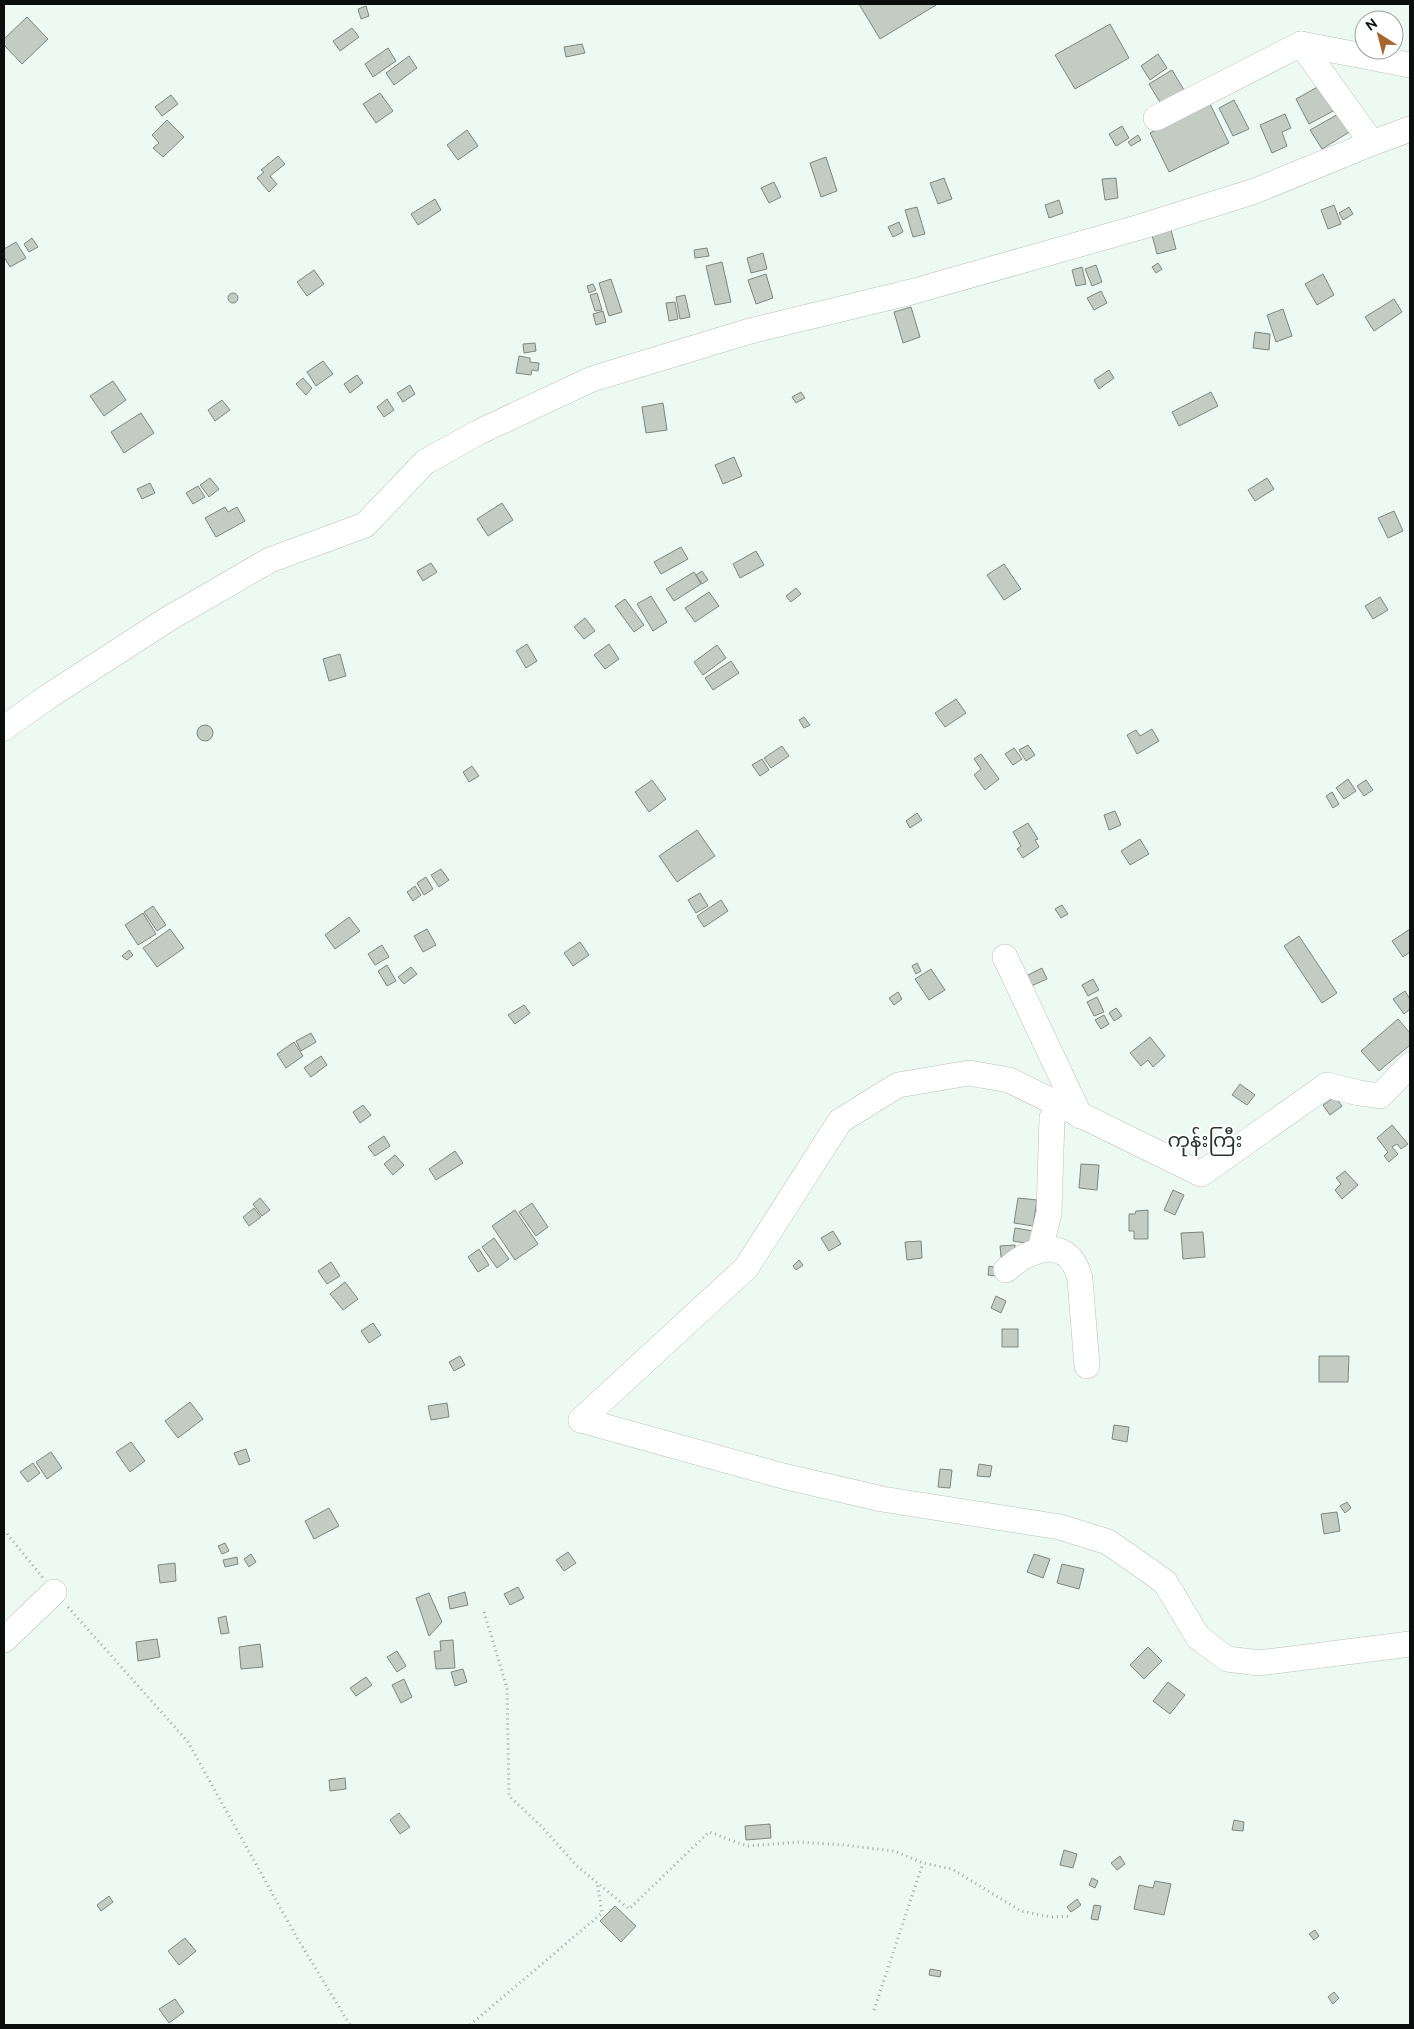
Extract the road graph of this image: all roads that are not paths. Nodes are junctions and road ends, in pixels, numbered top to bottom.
1 (1301, 44) junction
2 (1410, 64) edge
3 (1156, 118) dead end
4 (1410, 129) edge
5 (1372, 143) junction
6 (4, 728) edge
7 (1005, 957) dead end
8 (1410, 1065) edge
9 (1071, 1111) junction
10 (1040, 1250) junction
11 (1006, 1270) dead end
12 (1087, 1366) dead end
13 (54, 1592) road end
14 (4, 1640) edge
15 (1410, 1644) edge

1 - 2 street
1 - 3 street
1 - 5 street
4 - 5 street
5 - 6 street
7 - 9 street
8 - 9 street
9 - 10 street
9 - 15 street
10 - 11 street
10 - 12 street
13 - 14 street

